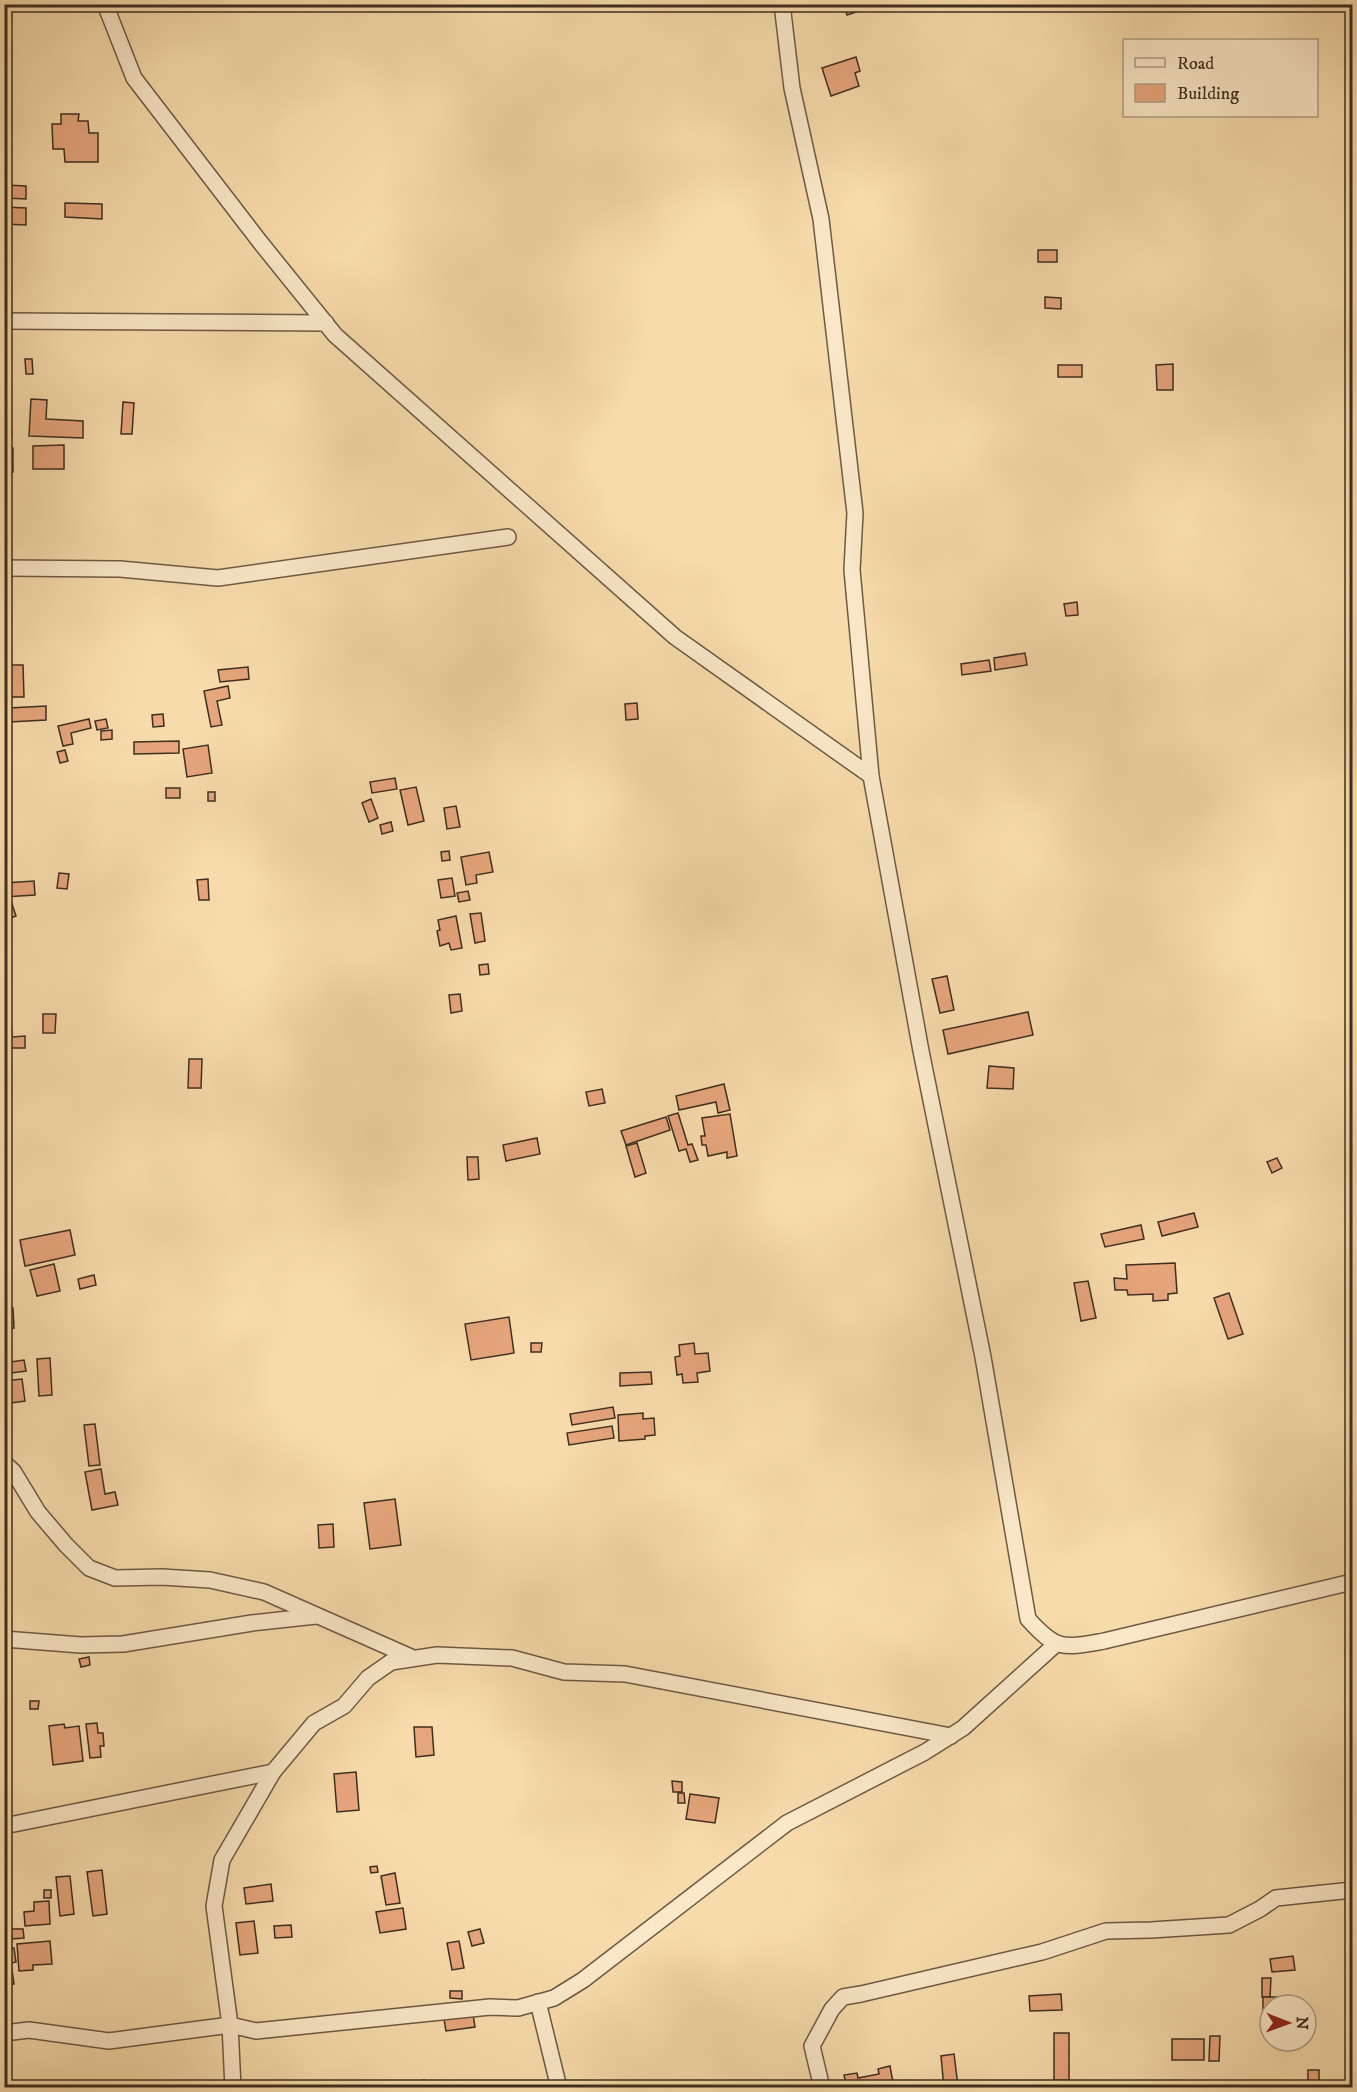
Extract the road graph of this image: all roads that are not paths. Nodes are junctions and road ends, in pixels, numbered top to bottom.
1 (105, 4) edge
2 (782, 4) edge
3 (4, 321) edge
4 (326, 323) junction
5 (507, 537) dead end
6 (4, 568) edge
7 (871, 776) junction
8 (4, 1463) edge
9 (1353, 1582) edge
10 (316, 1616) junction
11 (4, 1639) edge
12 (1056, 1644) junction
13 (411, 1658) junction
14 (951, 1736) junction
15 (273, 1772) junction
16 (4, 1826) edge
17 (1353, 1890) edge
18 (538, 2002) junction
19 (230, 2025) junction
20 (4, 2033) edge
21 (233, 2088) edge
22 (559, 2088) edge
23 (822, 2088) edge

1 - 4 street
2 - 7 street
3 - 4 street
4 - 7 street
5 - 6 street
7 - 12 street
8 - 10 street
9 - 12 street
10 - 11 street
10 - 13 street
12 - 14 street
13 - 14 street
13 - 15 street
14 - 18 street
15 - 16 street
15 - 19 street
17 - 23 street
18 - 19 street
18 - 22 street
19 - 20 street
19 - 21 street

